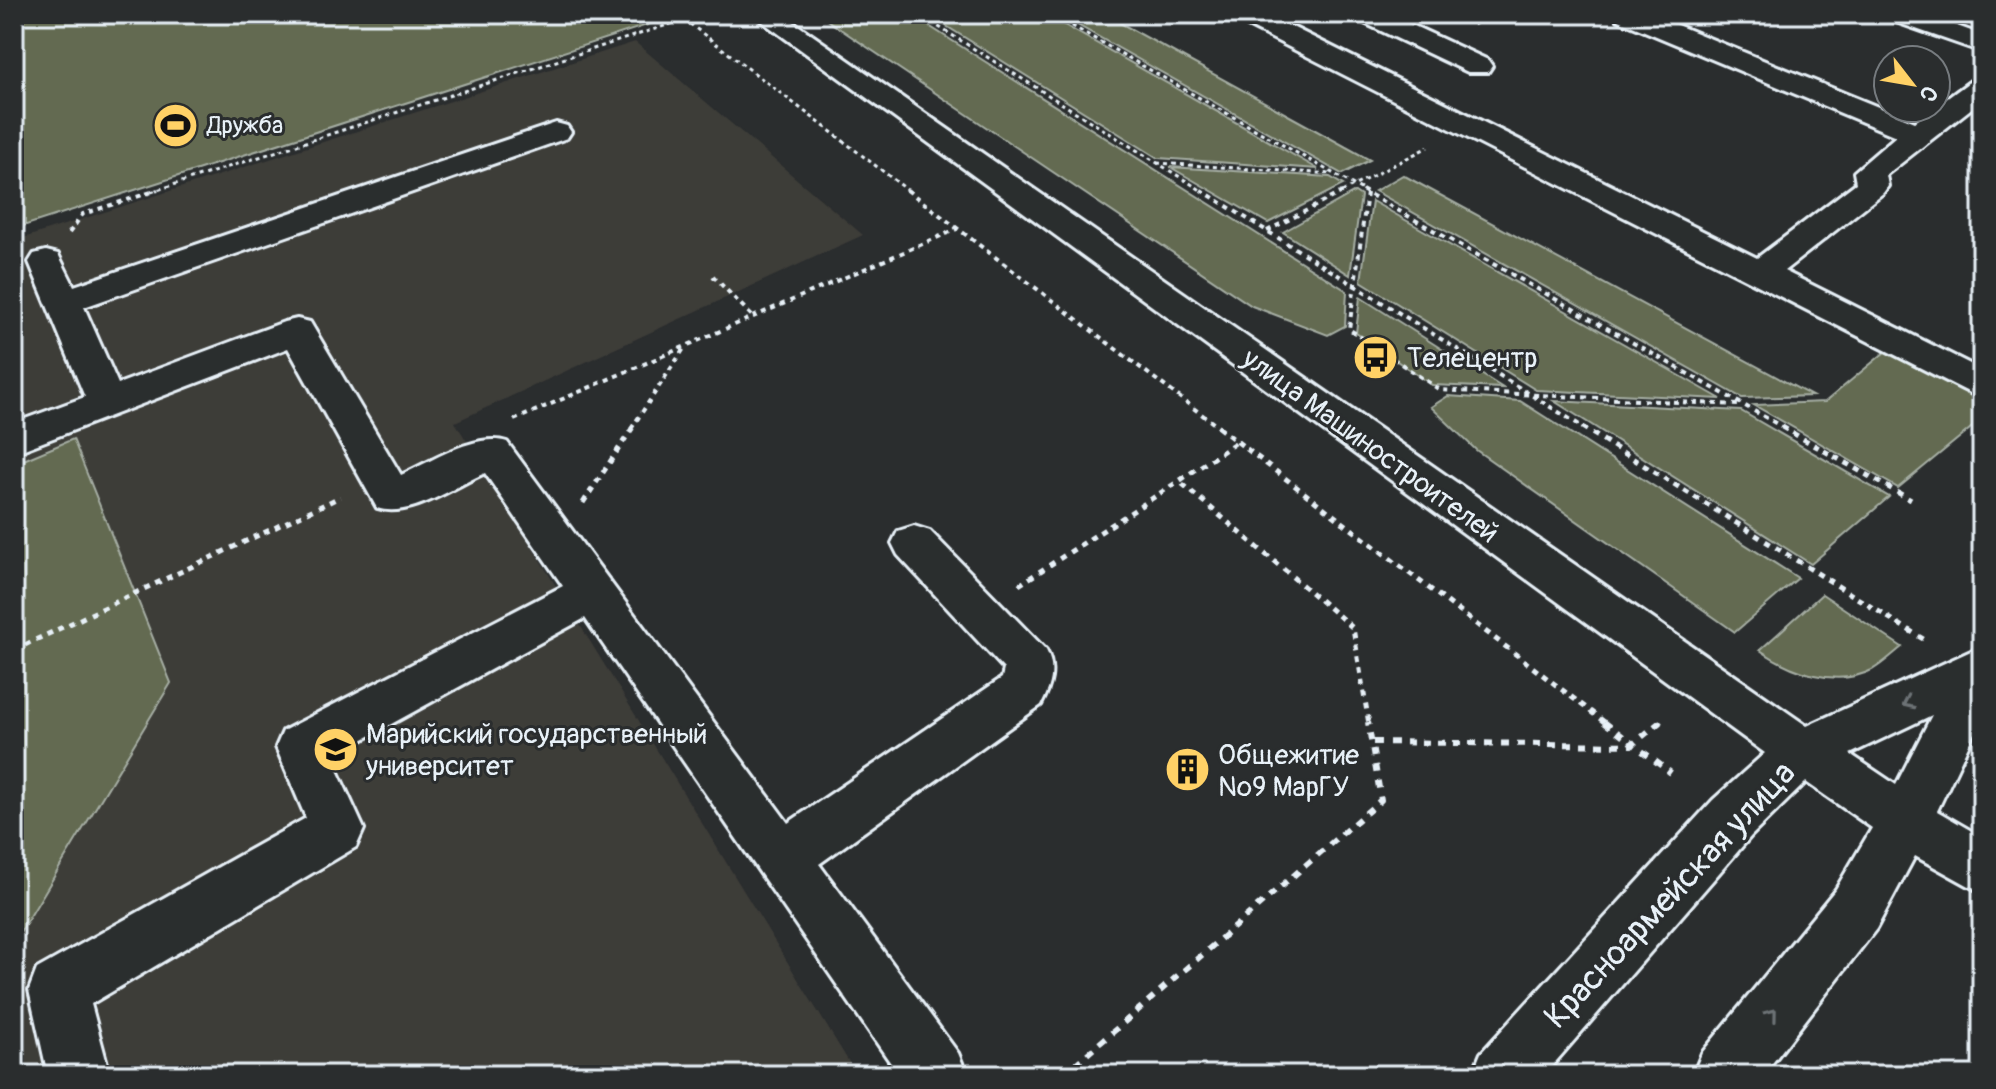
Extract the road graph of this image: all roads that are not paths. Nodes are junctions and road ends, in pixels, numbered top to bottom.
1 (765, 14) edge
2 (1245, 14) edge
3 (1367, 14) edge
4 (1627, 14) edge
5 (1899, 14) edge
6 (1982, 44) edge
7 (1437, 89) junction
8 (1975, 99) edge
9 (556, 132) dead end
10 (1918, 134) junction
11 (46, 262) road end
12 (1760, 273) junction
13 (63, 302) junction
14 (1982, 386) edge
15 (107, 403) junction
16 (14, 439) edge
17 (914, 543) dead end
18 (593, 592) junction
19 (1980, 668) edge
20 (1802, 752) junction
21 (1905, 821) junction
22 (782, 858) junction
23 (1982, 867) edge
24 (79, 1075) edge
25 (936, 1075) edge
26 (1503, 1075) edge
27 (1724, 1075) edge

1 - 20 main road, улица Машиностроителей
2 - 7 main road
3 - 7 main road
4 - 10 main road
5 - 6 main road
7 - 12 main road
8 - 10 main road
9 - 13 main road
10 - 12 main road
11 - 13 main road
12 - 14 main road
13 - 15 main road
15 - 16 main road
15 - 18 main road
17 - 22 main road
18 - 22 main road
18 - 24 main road
19 -> 20 main road, Красноармейская улица
19 - 21 main road, Красноармейская улица
20 - 21 main road, улица Машиностроителей
20 - 26 main road, Красноармейская улица
21 - 23 main road, улица Машиностроителей
27 -> 21 main road, Красноармейская улица
22 - 25 main road

